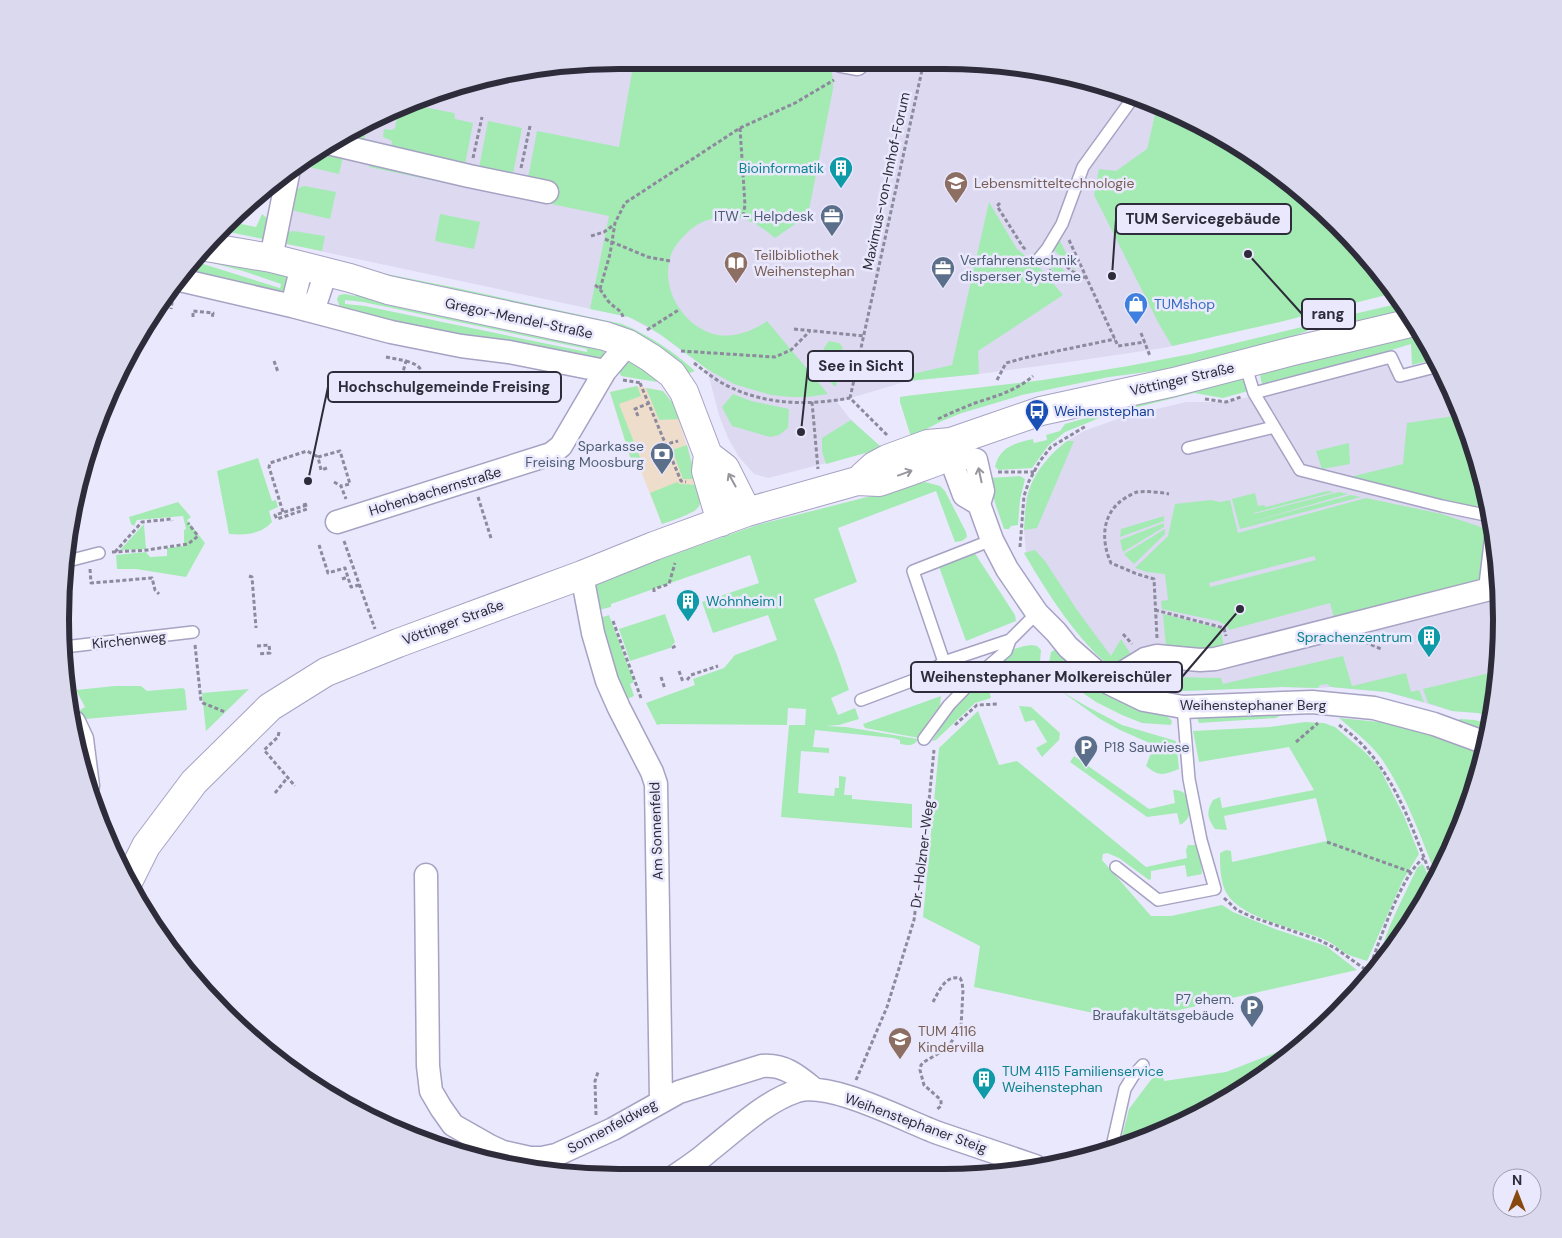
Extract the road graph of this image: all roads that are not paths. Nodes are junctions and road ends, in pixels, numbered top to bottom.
1 (1130, 102) edge
2 (338, 145) edge
3 (287, 180) edge
4 (547, 192) dead end
5 (213, 248) edge
6 (271, 258) junction
7 (1038, 260) dead end
8 (314, 269) junction
9 (184, 281) edge
10 (299, 308) junction
11 (1408, 324) edge
12 (634, 330) junction
13 (1245, 364) junction
14 (1433, 368) edge
15 (614, 375) junction
16 (1254, 393) junction
17 (1274, 427) junction
18 (950, 440) junction
19 (1188, 448) dead end
20 (708, 455) junction
21 (747, 512) junction
22 (343, 514) road end
23 (1483, 515) edge
24 (721, 522) junction
25 (992, 540) junction
26 (94, 554) road end
27 (72, 560) edge
28 (582, 575) junction
29 (1491, 577) edge
30 (1037, 613) junction
31 (193, 632) road end
32 (1010, 640) junction
33 (70, 646) edge
34 (944, 662) junction
35 (1109, 683) junction
36 (861, 700) dead end
37 (1183, 707) junction
38 (1480, 741) edge
39 (929, 742) road end
40 (1116, 867) dead end
41 (132, 875) edge
42 (426, 875) dead end
43 (1142, 1065) dead end
44 (814, 1089) junction
45 (661, 1101) junction
46 (1113, 1142) edge
47 (1026, 1163) edge
48 (684, 1169) edge

1 - 7 lane
2 - 4 street
3 - 6 street
5 - 6 main road, Gregor-Mendel-Straße
6 - 8 main road, Gregor-Mendel-Straße
8 - 10 street
8 - 12 main road, Gregor-Mendel-Straße
9 - 10 street
10 - 15 street
11 - 13 main road, Vöttinger Straße
12 - 15 street, Hohenbachernstraße
12 - 20 main road, Gregor-Mendel-Straße
13 - 16 lane
13 - 18 main road, Vöttinger Straße
14 - 16 lane
15 - 22 street, Hohenbachernstraße
16 - 17 lane
17 - 19 lane
17 - 23 lane
18 - 21 main road, Vöttinger Straße
18 - 25 street, Weihenstephaner Berg
21 -> 20 main road, Gregor-Mendel-Straße
20 - 24 main road, Gregor-Mendel-Straße
21 - 24 main road, Vöttinger Straße
24 - 28 main road, Vöttinger Straße
25 - 30 street, Weihenstephaner Berg
25 - 34 lane
26 - 27 lane
28 - 41 main road, Vöttinger Straße
28 - 45 street, Am Sonnenfeld
29 - 35 street
30 - 32 lane
30 - 35 street, Weihenstephaner Berg
31 - 33 lane, Kirchenweg
32 - 34 lane
32 - 39 lane
34 - 36 lane
35 - 37 street, Weihenstephaner Berg
37 - 38 street, Weihenstephaner Berg
37 - 40 lane
42 - 45 street, Sonnenfeldweg
43 - 46 lane
44 - 45 street, Sonnenfeldweg
44 - 47 street, Weihenstephaner Steig
44 - 48 street, Weihenstephaner Steig

